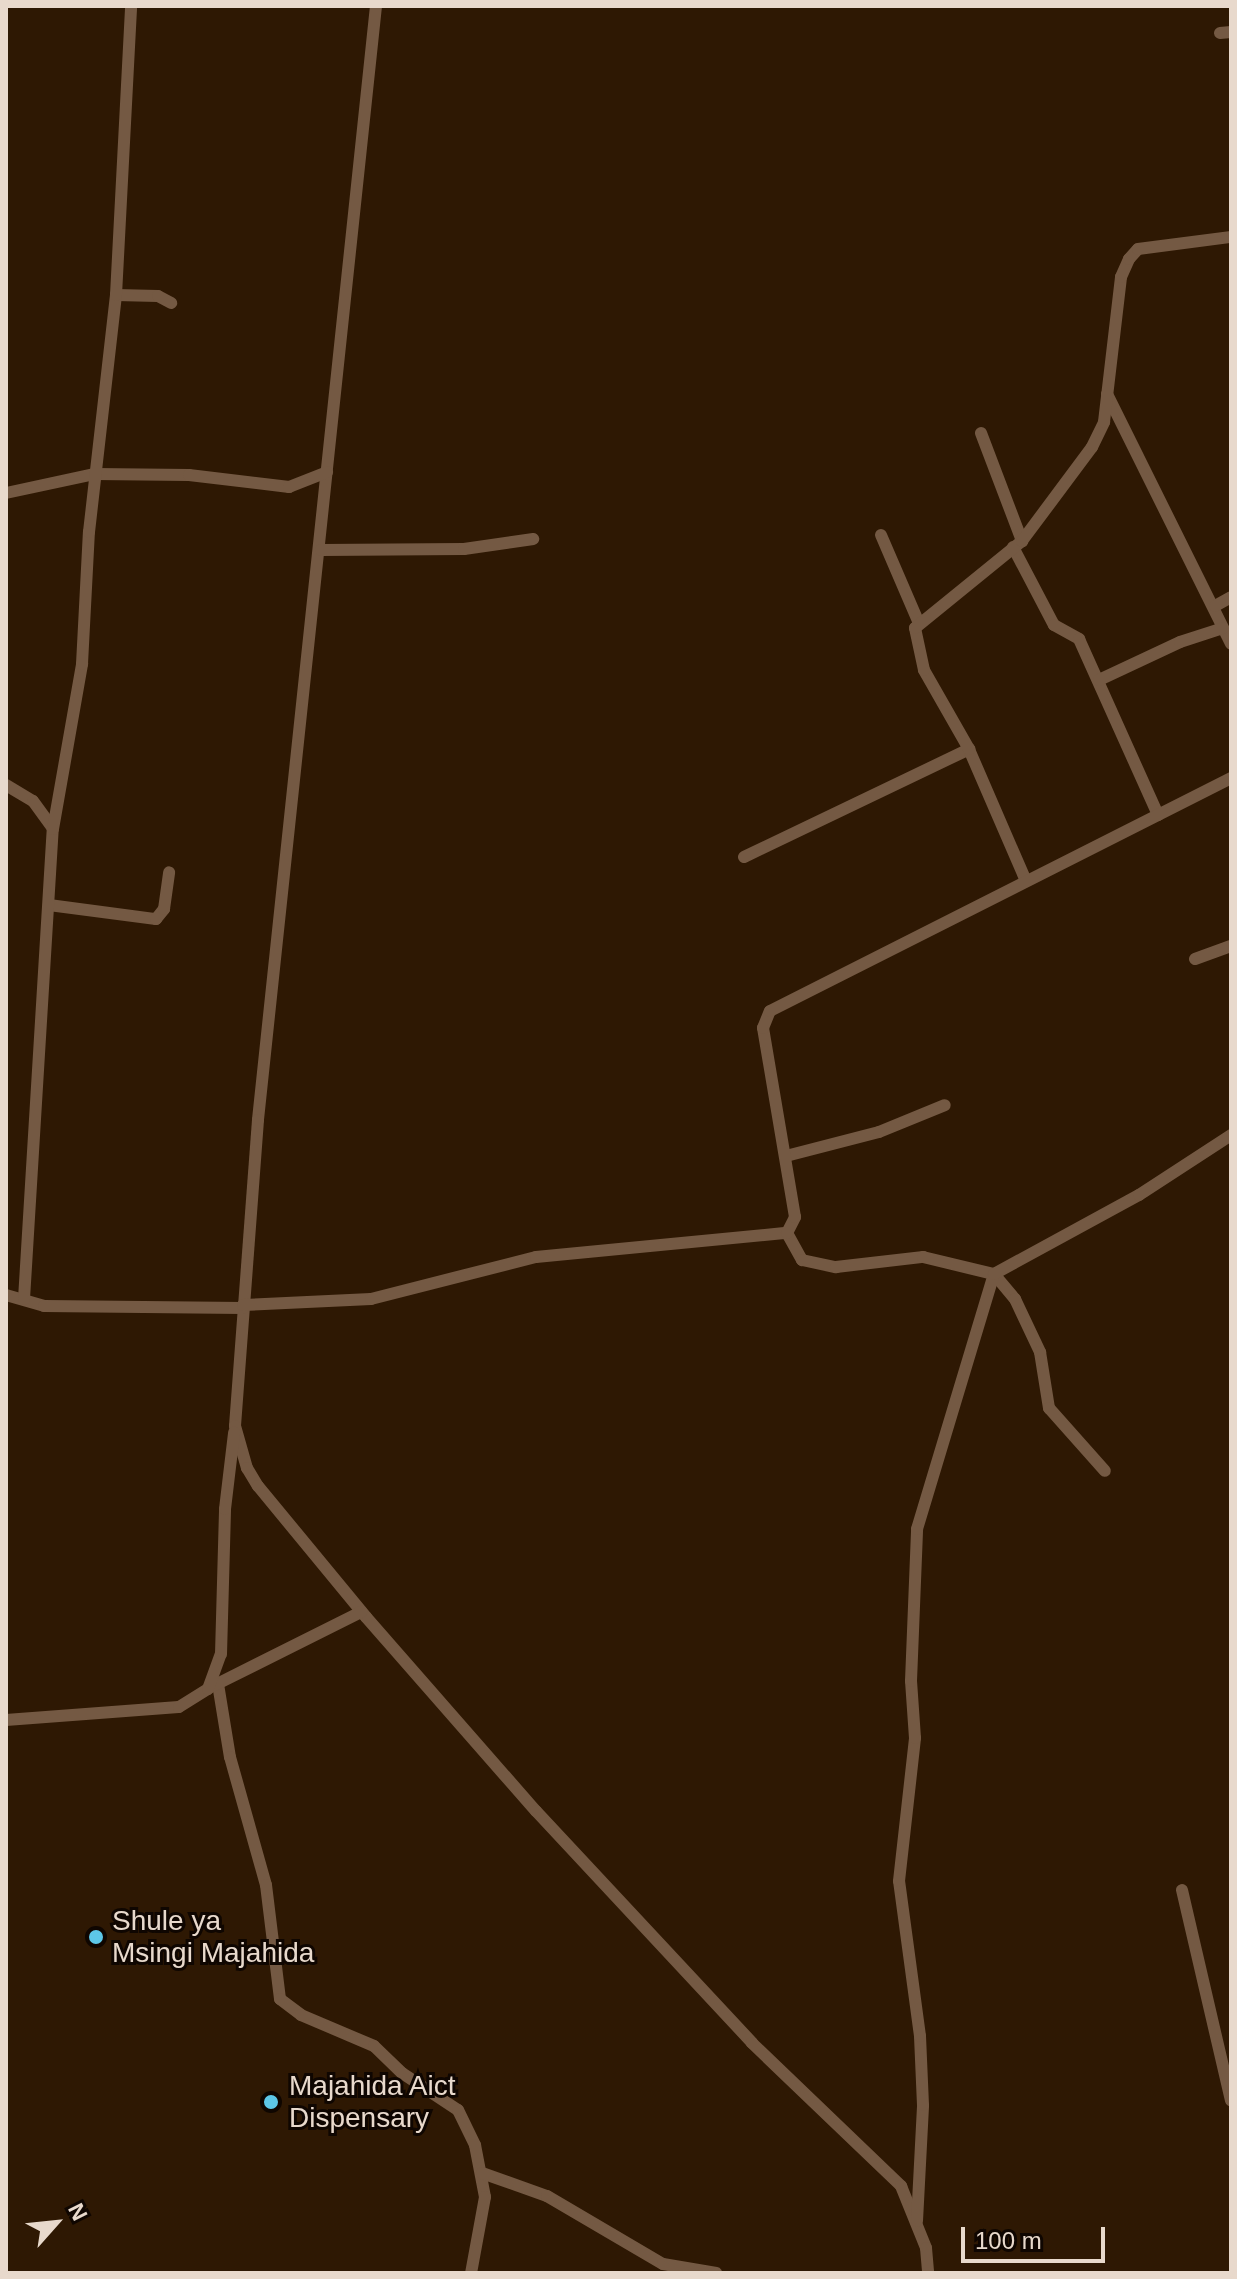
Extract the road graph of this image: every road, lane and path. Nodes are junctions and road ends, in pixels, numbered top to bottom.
1 (131, 6) edge
2 (376, 6) edge
3 (1231, 237) edge
4 (116, 295) junction
5 (171, 303) dead end
6 (1107, 394) junction
7 (981, 433) dead end
8 (327, 472) junction
9 (95, 474) junction
10 (6, 493) edge
11 (881, 535) dead end
12 (533, 539) dead end
13 (1018, 544) junction
14 (321, 550) junction
15 (1231, 597) edge
16 (1215, 606) junction
17 (918, 621) junction
18 (1223, 628) junction
19 (1231, 644) edge
20 (1099, 680) junction
21 (969, 749) junction
22 (1231, 778) edge
23 (6, 785) edge
24 (1158, 815) junction
25 (53, 829) junction
26 (744, 857) dead end
27 (169, 872) dead end
28 (1026, 881) junction
29 (49, 905) junction
30 (1231, 946) edge
31 (1195, 959) dead end
32 (945, 1105) dead end
33 (1231, 1135) edge
34 (786, 1156) junction
35 (787, 1233) junction
36 (994, 1274) junction
37 (6, 1295) edge
38 (24, 1299) junction
39 (243, 1306) junction
40 (235, 1426) junction
41 (1105, 1471) dead end
42 (361, 1612) junction
43 (213, 1686) junction
44 (6, 1720) edge
45 (1182, 1890) dead end
46 (1226, 2056) edge
47 (1231, 2100) edge
48 (482, 2173) junction
49 (916, 2224) junction
50 (471, 2273) edge
51 (716, 2273) edge
52 (928, 2273) edge

1 - 4 street
2 - 8 street
3 - 6 street
4 - 5 street
4 - 9 street
6 - 13 street
6 - 16 street
7 - 13 street
8 - 9 street
8 - 14 street
9 - 10 street
9 - 25 street
11 - 17 street
12 - 14 street
13 - 17 street
13 - 20 street
14 - 39 street
15 - 16 street
16 - 18 street
17 - 21 street
18 - 19 street
18 - 20 street
20 - 24 street
21 - 26 street
21 - 28 street
22 - 24 street
23 - 25 street
24 - 28 street
25 - 29 street
27 - 29 street
28 - 34 street
29 - 38 street
30 - 31 street
32 - 34 street
33 - 36 street
34 - 35 street
35 - 36 street
35 - 39 street
36 - 41 street
36 - 49 street
37 - 38 street
38 - 39 street
39 - 40 street
40 - 42 street
40 - 43 street
42 - 43 street
42 - 49 street
43 - 44 street
43 - 48 street
45 - 46 street
46 - 47 street
48 - 50 street
48 - 51 street
49 - 52 street

